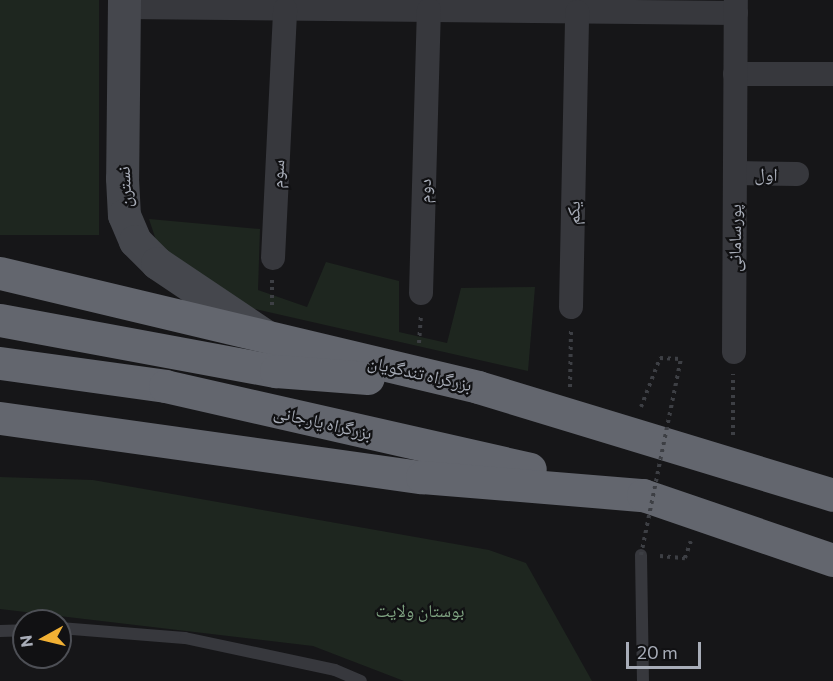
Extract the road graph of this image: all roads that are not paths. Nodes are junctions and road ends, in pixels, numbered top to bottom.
1 (124, 4) edge
2 (736, 6) edge
3 (285, 9) junction
4 (429, 10) junction
5 (577, 12) junction
6 (735, 74) junction
7 (833, 74) edge
8 (735, 173) junction
9 (797, 174) dead end
10 (273, 258) road end
11 (0, 273) edge
12 (421, 293) road end
13 (571, 307) road end
14 (0, 320) edge
15 (271, 339) junction
16 (734, 352) road end
17 (0, 363) edge
18 (478, 387) junction
19 (0, 418) edge
20 (643, 495) junction
21 (833, 495) edge
22 (641, 555) road end
23 (833, 560) edge
24 (72, 629) edge
25 (360, 681) edge
26 (643, 681) edge

1 - 3 street, پورسامانی
1 - 15 street, نسترن
2 - 5 street, پورسامانی
2 - 6 street, پورسامانی
3 - 4 street, پورسامانی
3 - 10 street, سوم
4 - 5 street, پورسامانی
4 - 12 street, دوم
5 - 13 street, یکم
6 - 7 street
6 - 8 street, پورسامانی
8 - 9 street, اول
8 - 16 street, پورسامانی
11 - 15 highway, بزرگراه تندگویان
14 - 18 highway
15 - 18 highway, بزرگراه تندگویان
17 - 20 highway, بزرگراه یارجانی
18 - 21 highway, بزرگراه تندگویان
19 - 20 highway
20 - 23 highway
22 - 26 lane
24 - 25 lane

